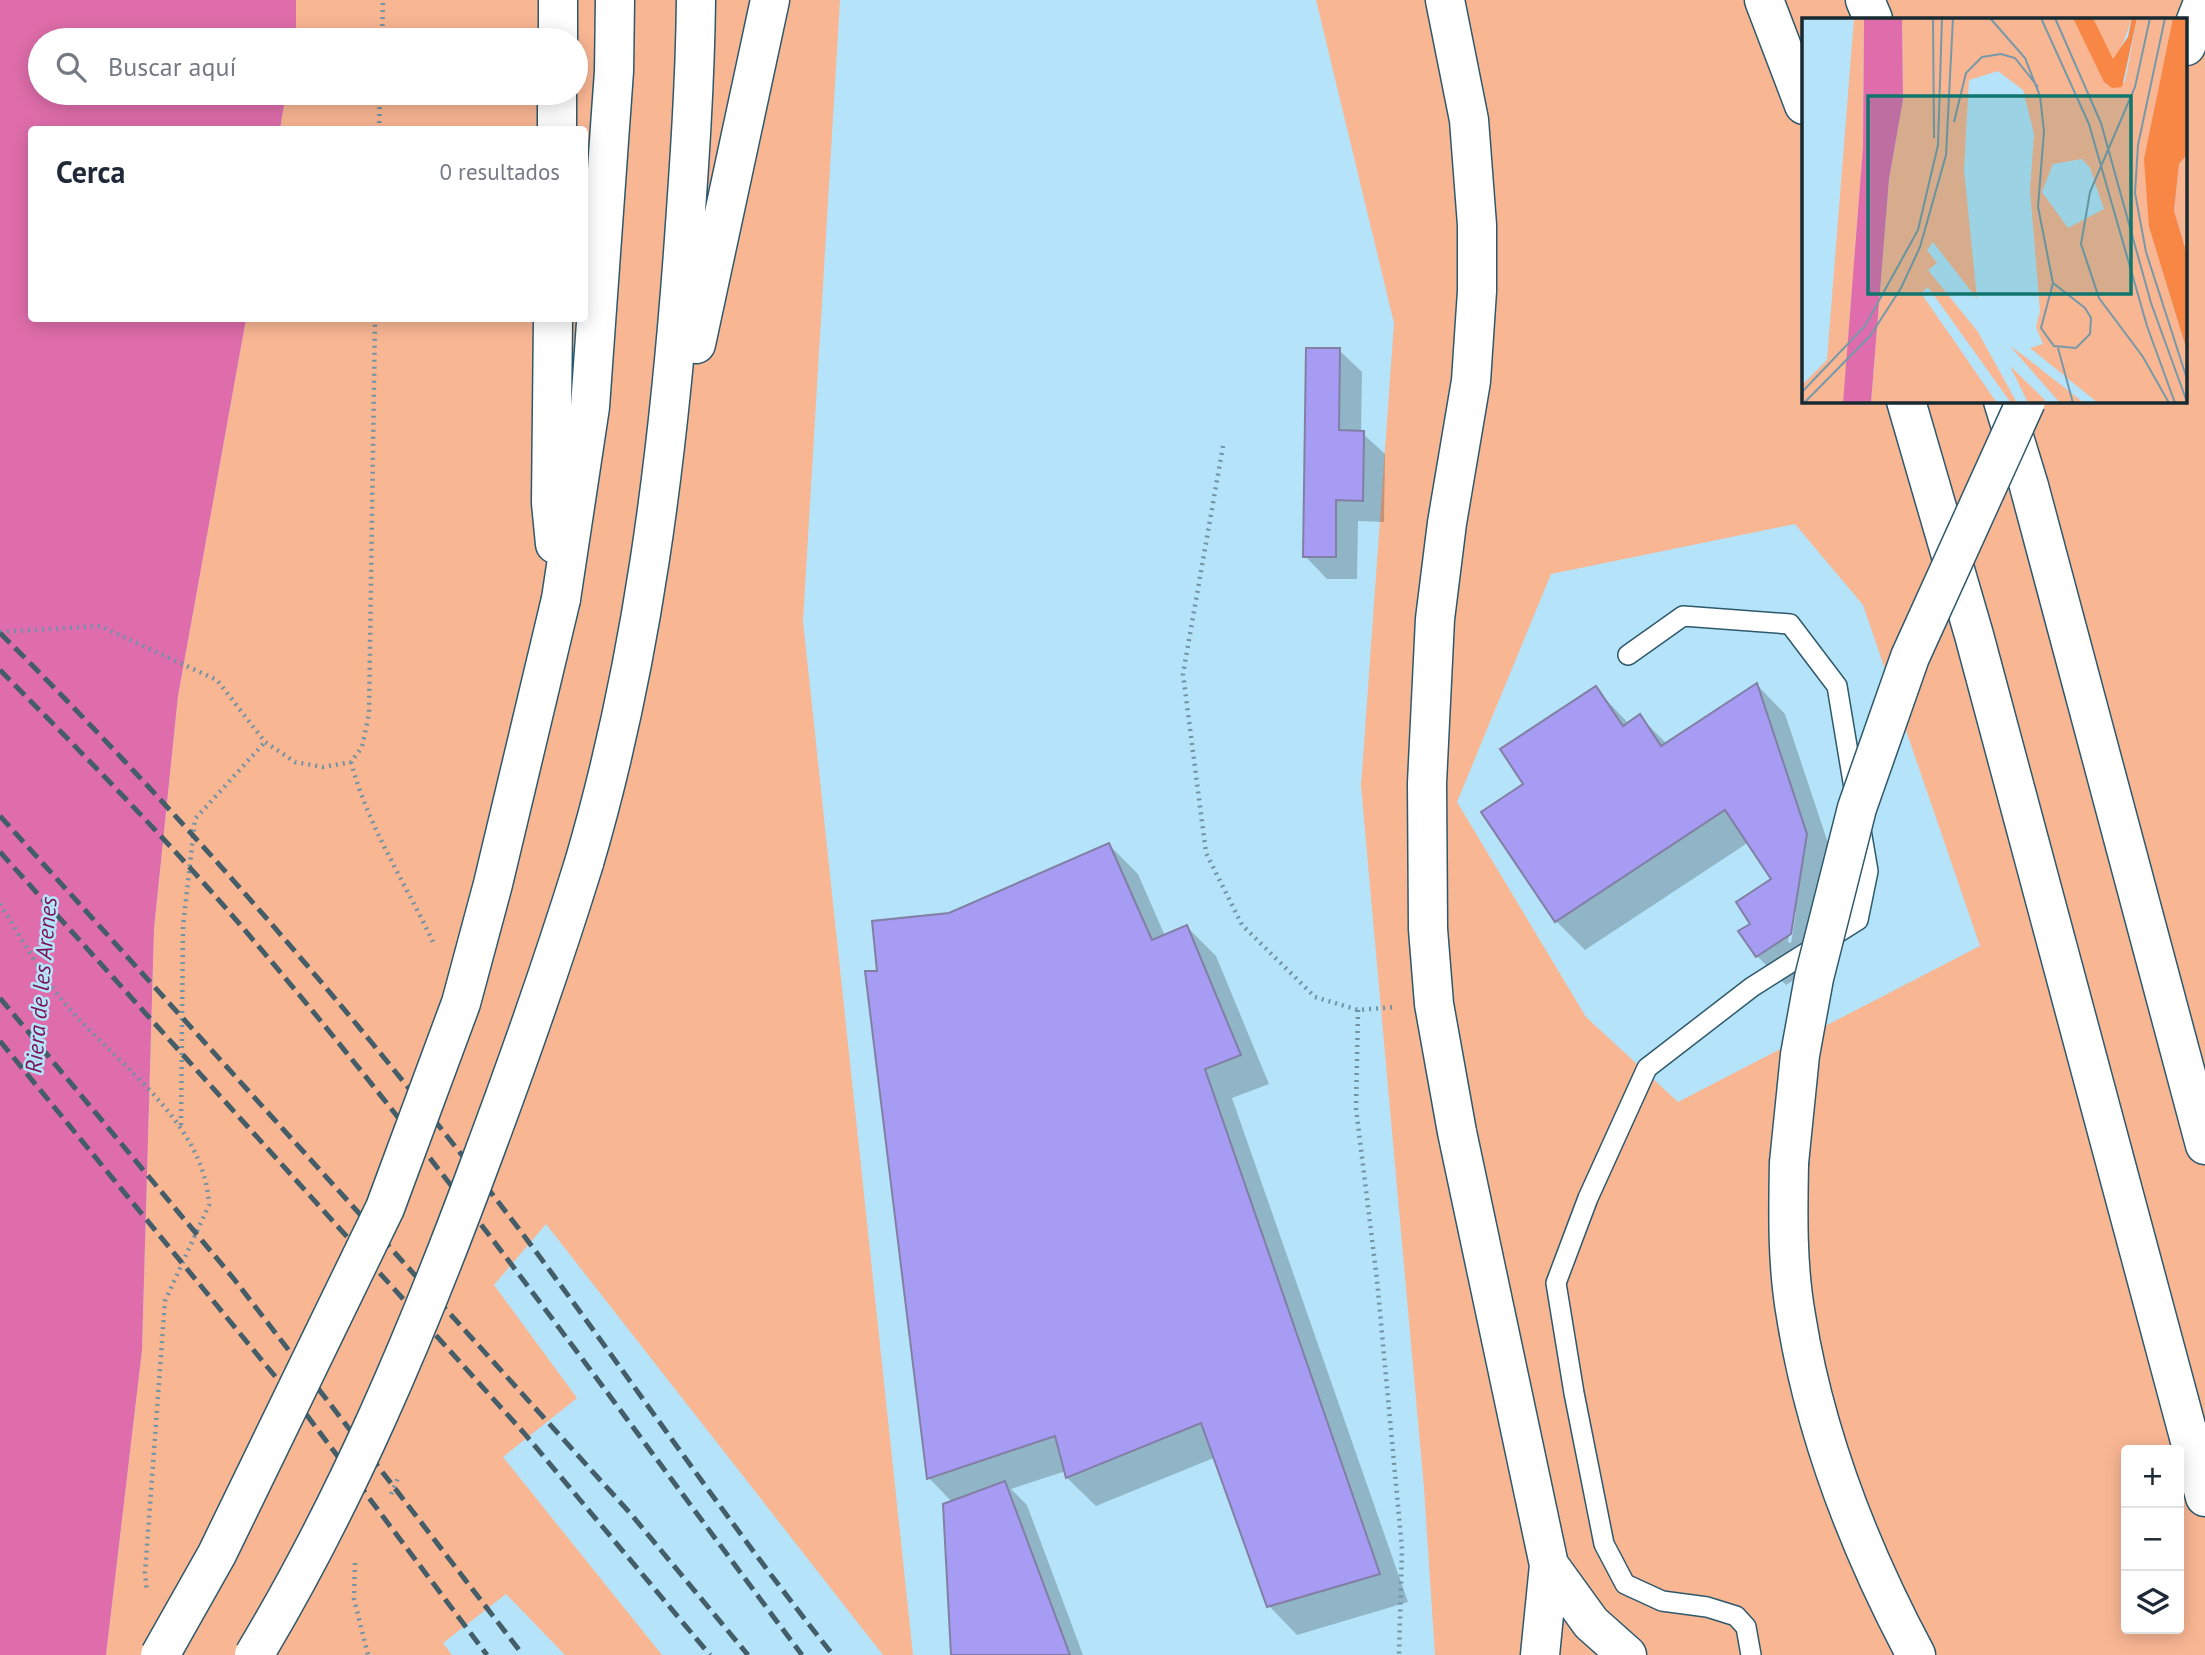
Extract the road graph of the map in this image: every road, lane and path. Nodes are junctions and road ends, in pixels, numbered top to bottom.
1 (383, 0) edge
2 (558, 0) edge
3 (615, 0) edge
4 (696, 0) edge
5 (769, 0) edge
6 (1445, 0) edge
7 (1764, 0) edge
8 (1865, 0) edge
9 (2204, 0) edge
10 (1872, 18) edge
11 (382, 28) edge
12 (558, 28) edge
13 (2188, 41) edge
14 (1802, 100) edge
15 (380, 105) edge
16 (557, 105) edge
17 (379, 126) edge
18 (557, 126) edge
19 (375, 322) edge
20 (553, 322) edge
21 (680, 388) junction
22 (1906, 402) edge
23 (2003, 402) edge
24 (2026, 402) edge
25 (1223, 446) dead end
26 (561, 598) junction
27 (0, 632) edge
28 (1629, 655) dead end
29 (265, 741) junction
30 (0, 904) edge
31 (182, 1128) junction
32 (2205, 1145) edge
33 (2205, 1497) edge
34 (1549, 1565) junction
35 (148, 1596) dead end
36 (160, 1655) edge
37 (254, 1655) edge
38 (1399, 1655) edge
39 (1540, 1655) edge
40 (1627, 1655) edge
41 (1751, 1655) edge
42 (1916, 1655) edge

1 - 11 path
2 - 12 main road
3 - 26 main road
4 - 21 main road
5 - 21 main road
6 - 34 main road
7 - 14 main road
8 - 10 main road
9 - 13 main road
15 - 17 path
16 - 18 main road
19 - 29 path
20 - 26 main road
21 - 37 main road, bridge
22 - 33 main road
23 - 32 main road
24 - 42 main road, bridge
25 - 38 path
26 - 36 main road, bridge
27 - 29 path
28 - 41 lane
29 - 31 path
30 - 31 path
31 - 35 path
34 - 39 main road
34 - 40 main road

